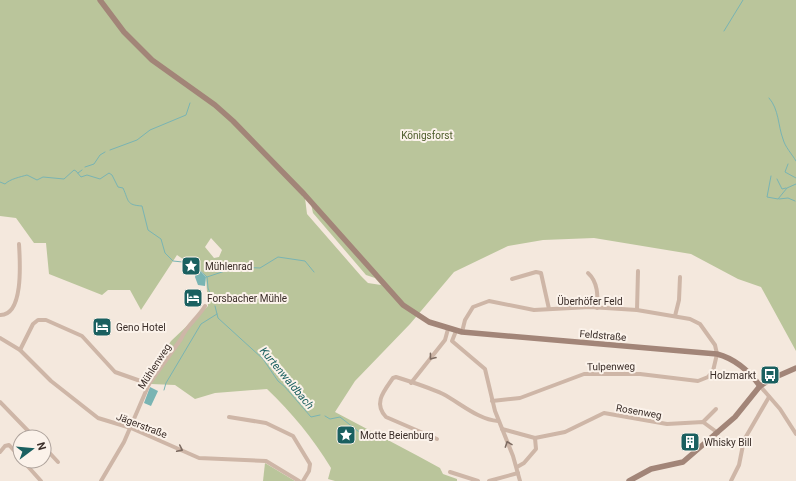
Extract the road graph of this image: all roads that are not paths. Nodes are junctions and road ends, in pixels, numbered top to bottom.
1 (100, 0) edge
2 (19, 244) dead end
3 (638, 271) dead end
4 (588, 273) dead end
5 (680, 277) dead end
6 (512, 279) dead end
7 (205, 306) dead end
8 (598, 308) junction
9 (549, 309) junction
10 (637, 310) junction
11 (0, 315) edge
12 (675, 316) junction
13 (448, 329) junction
14 (456, 331) junction
15 (462, 332) junction
16 (0, 338) edge
17 (445, 340) junction
18 (452, 341) junction
19 (20, 350) junction
20 (717, 354) junction
21 (796, 368) edge
22 (411, 383) junction
23 (149, 384) junction
24 (760, 386) junction
25 (769, 398) junction
26 (492, 401) junction
27 (0, 402) edge
28 (716, 409) dead end
29 (229, 416) dead end
30 (498, 421) junction
31 (703, 422) junction
32 (131, 428) junction
33 (26, 429) edge
34 (502, 429) junction
35 (718, 433) junction
36 (796, 434) edge
37 (534, 438) junction
38 (437, 439) dead end
39 (12, 448) edge
40 (0, 452) edge
41 (52, 456) edge
42 (58, 462) dead end
43 (517, 467) junction
44 (30, 469) edge
45 (450, 472) dead end
46 (518, 473) junction
47 (41, 481) edge
48 (101, 481) edge
49 (299, 481) edge
50 (304, 481) edge
51 (478, 481) edge
52 (489, 481) edge
53 (520, 481) edge
54 (629, 481) edge
55 (731, 481) edge

1 - 13 main road, Feldstraße
2 - 11 street
3 - 10 street
4 - 8 street
5 - 12 street
6 - 9 street
7 - 23 street, Mühlenweg
8 - 9 street, Überhöfer Feld
8 - 10 street, Überhöfer Feld
9 - 15 street, Überhöfer Feld
10 - 12 street, Überhöfer Feld
12 - 20 street, Überhöfer Feld
13 - 14 main road, Feldstraße
13 - 17 street
14 - 15 main road, Feldstraße
14 - 18 street
15 - 20 main road, Feldstraße
16 - 19 street, Jägerstraße
17 - 18 street
17 -> 22 street
18 - 26 street
19 - 23 street
19 - 32 street, Jägerstraße
20 - 24 main road, Feldstraße
20 - 26 street, Tulpenweg
21 - 24 main road
22 - 30 street
22 - 38 street
23 - 32 street, Mühlenweg
24 - 25 street
24 - 35 main road
25 - 36 street
25 - 55 street
26 - 30 street
27 - 33 street
28 - 31 street
29 - 50 street
30 - 34 street
31 - 35 street
31 - 37 street, Rosenweg
32 - 48 street, Mühlenweg
32 -> 49 street, Jägerstraße
34 - 37 street, Rosenweg
43 -> 34 street
35 - 54 main road
37 - 43 street
39 - 40 street
41 - 42 street
43 - 46 street
44 - 47 street
45 - 51 street
46 - 52 street
46 - 53 street

